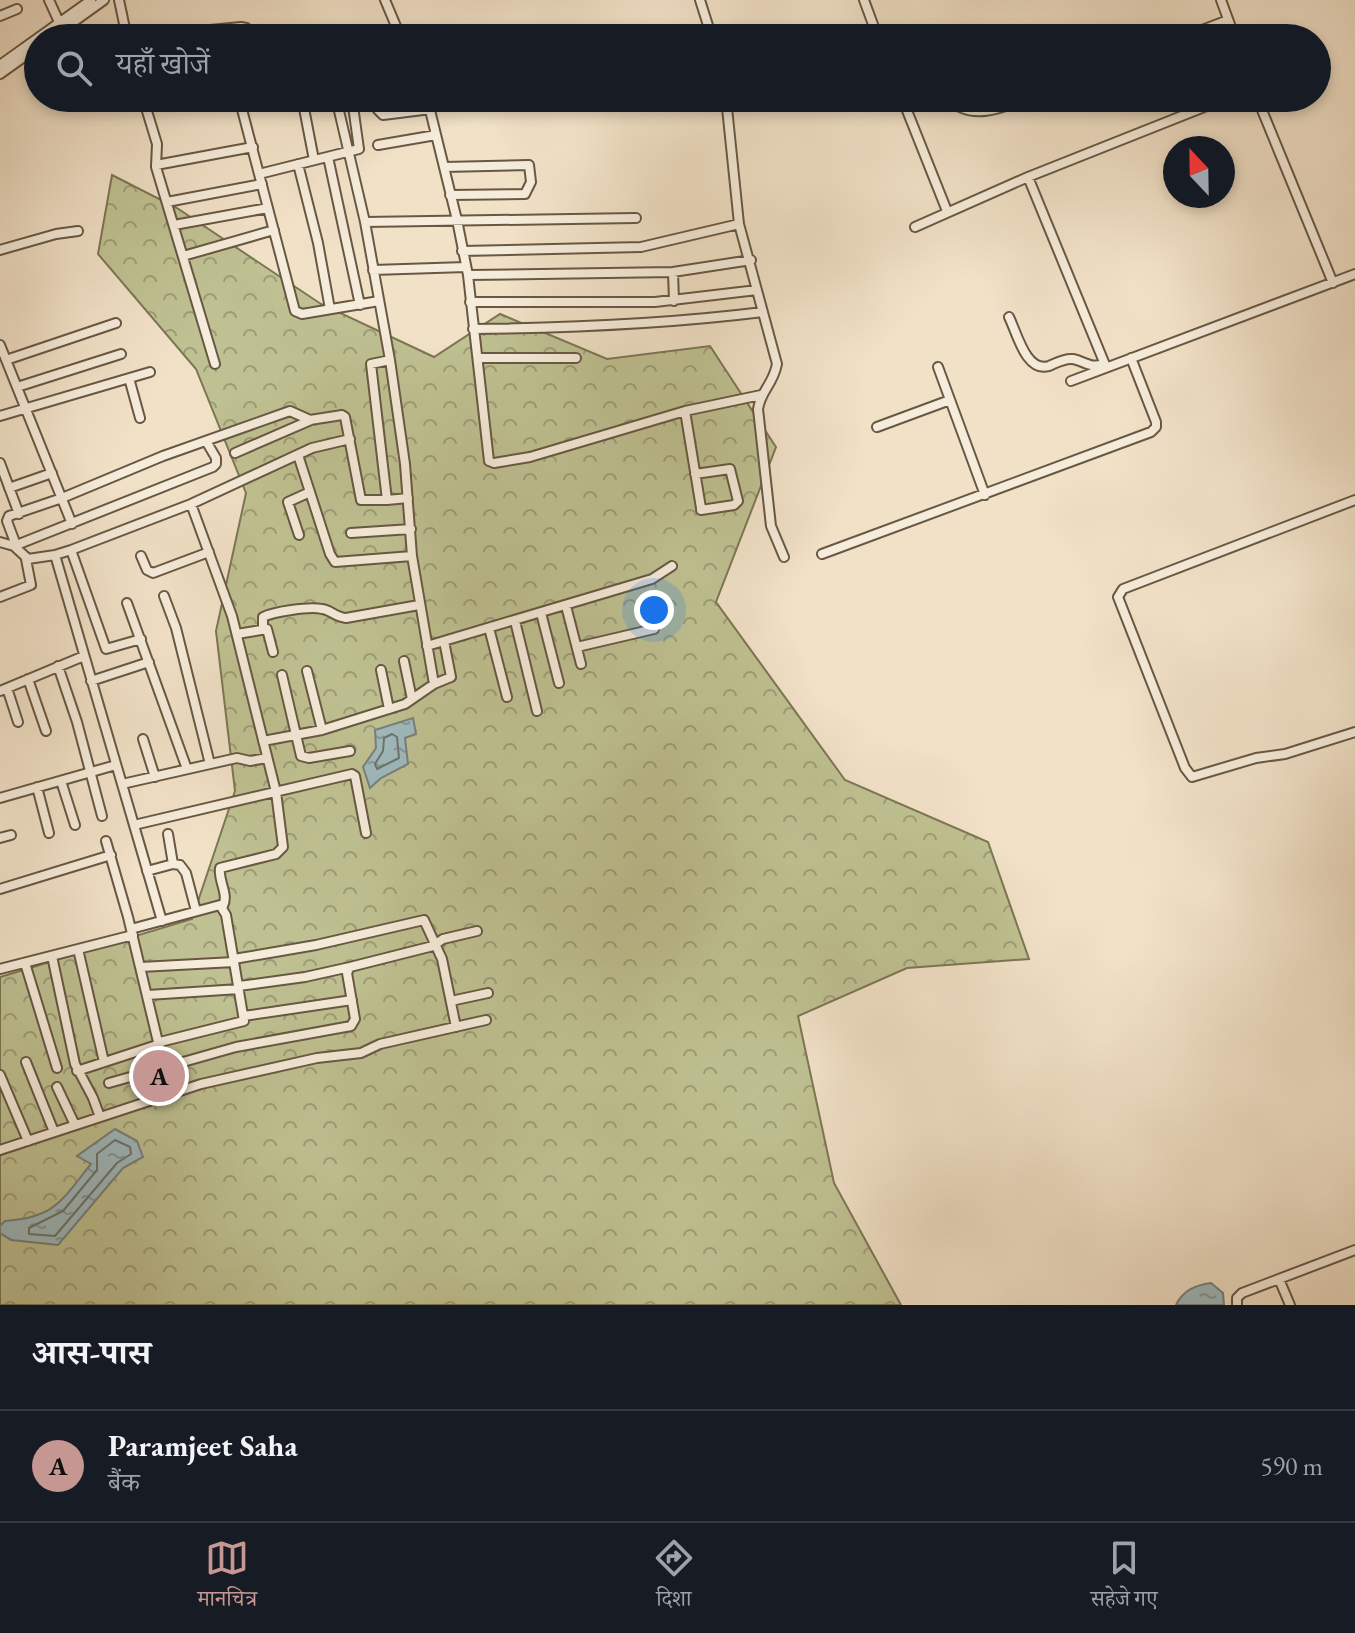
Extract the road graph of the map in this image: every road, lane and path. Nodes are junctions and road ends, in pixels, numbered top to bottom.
1 (49, 0) edge
2 (91, 0) edge
3 (104, 0) edge
4 (119, 0) edge
5 (385, 0) edge
6 (700, 0) edge
7 (864, 0) edge
8 (1221, 0) edge
9 (17, 9) dead end
10 (0, 16) edge
11 (1228, 20) junction
12 (59, 22) junction
13 (57, 24) edge
14 (71, 24) edge
15 (124, 24) edge
16 (395, 24) edge
17 (708, 24) edge
18 (873, 24) edge
19 (1218, 24) edge
20 (1230, 24) edge
21 (24, 50) edge
22 (24, 55) edge
23 (1, 69) edge
24 (147, 112) edge
25 (243, 112) edge
26 (305, 112) edge
27 (339, 112) edge
28 (354, 112) edge
29 (380, 112) edge
30 (407, 112) edge
31 (432, 112) edge
32 (727, 112) edge
33 (908, 112) edge
34 (1192, 112) edge
35 (1263, 112) edge
36 (436, 135) junction
37 (378, 145) dead end
38 (253, 147) junction
39 (349, 152) junction
40 (328, 157) junction
41 (314, 160) junction
42 (298, 164) junction
43 (156, 165) junction
44 (444, 167) junction
45 (259, 174) junction
46 (1028, 177) junction
47 (262, 184) junction
48 (450, 195) junction
49 (167, 202) junction
50 (268, 208) junction
51 (947, 211) junction
52 (636, 218) dead end
53 (457, 220) junction
54 (365, 222) junction
55 (739, 224) junction
56 (174, 225) junction
57 (915, 227) dead end
58 (274, 230) junction
59 (78, 231) dead end
60 (0, 250) edge
61 (462, 251) junction
62 (183, 256) junction
63 (751, 260) junction
64 (373, 270) junction
65 (467, 271) junction
66 (673, 272) junction
67 (1355, 274) edge
68 (1333, 283) junction
69 (757, 290) junction
70 (379, 301) junction
71 (674, 301) junction
72 (470, 302) junction
73 (360, 305) junction
74 (330, 309) junction
75 (763, 312) junction
76 (1009, 317) dead end
77 (116, 323) dead end
78 (473, 329) junction
79 (0, 345) edge
80 (121, 354) dead end
81 (478, 358) junction
82 (576, 358) dead end
83 (1131, 358) junction
84 (6, 360) junction
85 (390, 360) junction
86 (215, 364) dead end
87 (1105, 365) junction
88 (938, 367) dead end
89 (150, 372) dead end
90 (129, 378) junction
91 (1071, 381) dead end
92 (17, 387) junction
93 (761, 395) junction
94 (950, 400) junction
95 (25, 408) junction
96 (685, 411) junction
97 (0, 416) edge
98 (140, 418) dead end
99 (311, 420) junction
100 (877, 427) dead end
101 (350, 439) junction
102 (206, 441) junction
103 (235, 453) dead end
104 (298, 455) junction
105 (0, 463) edge
106 (52, 473) junction
107 (695, 474) junction
108 (9, 488) junction
109 (310, 492) junction
110 (985, 495) junction
111 (62, 498) junction
112 (408, 498) junction
113 (387, 500) junction
114 (1355, 500) edge
115 (191, 504) junction
116 (19, 514) junction
117 (72, 524) junction
118 (411, 529) junction
119 (351, 533) dead end
120 (299, 535) dead end
121 (0, 542) edge
122 (15, 545) junction
123 (71, 550) junction
124 (209, 552) junction
125 (822, 554) dead end
126 (55, 555) junction
127 (141, 556) dead end
128 (412, 556) junction
129 (784, 557) dead end
130 (26, 559) junction
131 (672, 566) dead end
132 (164, 596) dead end
133 (0, 597) edge
134 (127, 603) dead end
135 (419, 605) junction
136 (566, 606) junction
137 (541, 613) junction
138 (515, 621) junction
139 (489, 628) junction
140 (263, 629) junction
141 (654, 629) dead end
142 (237, 634) junction
143 (141, 639) junction
144 (444, 641) junction
145 (427, 646) junction
146 (577, 647) junction
147 (273, 652) dead end
148 (84, 656) junction
149 (404, 661) dead end
150 (149, 662) junction
151 (581, 664) dead end
152 (58, 666) junction
153 (381, 670) dead end
154 (307, 671) dead end
155 (282, 675) dead end
156 (28, 679) junction
157 (91, 681) junction
158 (559, 683) dead end
159 (434, 684) junction
160 (3, 689) edge
161 (507, 697) dead end
162 (412, 699) junction
163 (389, 709) junction
164 (537, 711) dead end
165 (18, 722) dead end
166 (322, 730) junction
167 (46, 731) dead end
168 (1355, 732) edge
169 (295, 736) junction
170 (143, 739) dead end
171 (263, 741) junction
172 (350, 751) dead end
173 (267, 758) junction
174 (210, 764) junction
175 (116, 765) junction
176 (187, 769) junction
177 (90, 773) junction
178 (155, 777) junction
179 (61, 781) junction
180 (122, 784) junction
181 (37, 787) junction
182 (276, 792) junction
183 (0, 798) edge
184 (102, 816) dead end
185 (75, 825) dead end
186 (134, 825) junction
187 (49, 833) dead end
188 (366, 833) dead end
189 (168, 834) dead end
190 (11, 835) dead end
191 (0, 838) edge
192 (106, 841) dead end
193 (111, 855) junction
194 (173, 864) junction
195 (147, 871) junction
196 (0, 889) edge
197 (223, 906) junction
198 (196, 911) junction
199 (162, 921) junction
200 (477, 931) dead end
201 (132, 932) junction
202 (437, 945) junction
203 (78, 949) junction
204 (52, 956) junction
205 (234, 960) junction
206 (25, 963) junction
207 (141, 967) junction
208 (350, 967) junction
209 (0, 969) edge
210 (239, 987) junction
211 (488, 993) dead end
212 (148, 995) junction
213 (352, 1000) junction
214 (451, 1001) junction
215 (244, 1016) junction
216 (486, 1020) dead end
217 (456, 1027) junction
218 (160, 1043) junction
219 (26, 1062) dead end
220 (104, 1062) junction
221 (164, 1067) junction
222 (57, 1068) dead end
223 (77, 1071) junction
224 (0, 1075) edge
225 (109, 1083) dead end
226 (57, 1087) dead end
227 (175, 1093) junction
228 (100, 1117) junction
229 (75, 1125) junction
230 (54, 1132) junction
231 (28, 1141) junction
232 (0, 1150) edge
233 (1355, 1250) edge
234 (1279, 1279) junction
235 (1237, 1305) edge
236 (1290, 1305) edge

1 - 12 street
2 - 12 street
3 - 14 street
4 - 15 street
5 - 16 street
6 - 17 street
7 - 18 street
8 - 11 street
9 - 10 street
11 - 19 street
11 - 20 street
12 - 13 street
21 - 23 street
22 - 23 street
24 - 43 street
25 - 38 street
26 - 41 street
27 - 39 street
28 - 39 street
29 - 30 street
31 - 36 street
32 - 55 street
33 - 51 street
34 - 46 street
35 - 68 street
36 - 37 street
36 - 44 street
38 - 43 street
38 - 45 street
39 - 40 street
39 - 54 street
40 - 41 street
40 - 73 street
41 - 42 street
42 - 45 street
42 - 74 street
43 - 49 street
44 - 48 street
44 - 48 street
45 - 47 street
46 - 51 street
46 - 87 street
47 - 49 street
47 - 50 street
48 - 53 street
49 - 56 street
50 - 56 street
50 - 58 street
51 - 57 street
52 - 53 street
53 - 54 street
53 - 61 street
54 - 64 street
55 - 61 street
55 - 63 street
56 - 62 street
58 - 62 street
58 - 74 street
59 - 60 street
61 - 65 street
62 - 86 street
63 - 66 street
63 - 69 street
64 - 65 street
64 - 70 street
65 - 66 street
65 - 72 street
66 - 71 street
67 - 68 street
68 - 83 street
69 - 71 street
69 - 75 street
70 - 73 street
70 - 85 street
71 - 72 street
72 - 78 street
73 - 74 street
75 - 78 street
75 - 93 street
76 - 87 street
77 - 84 street
78 - 81 street
79 - 84 street
80 - 92 street
81 - 82 street
81 - 96 street
83 - 87 street
83 - 110 street
84 - 92 street
85 - 112 street
85 - 113 street
87 - 91 street
88 - 94 street
89 - 90 street
90 - 95 street
90 - 98 street
92 - 95 street
93 - 96 street
93 - 129 street
94 - 100 street
94 - 110 street
95 - 97 street
95 - 106 street
96 - 107 street
99 - 101 street
99 - 102 street
99 - 103 street
101 - 104 street
101 - 113 street
102 - 111 street
102 - 117 street
104 - 109 street
104 - 115 street
105 - 108 street
106 - 108 street
106 - 111 street
107 - 107 street
108 - 116 street
109 - 120 street
109 - 128 street
110 - 125 street
111 - 116 street
111 - 117 street
112 - 113 street
112 - 118 street
114 - 168 street
115 - 123 street
115 - 124 street
116 - 122 street
117 - 122 street
118 - 119 street
118 - 128 street
121 - 122 street
122 - 130 street
123 - 126 street
123 - 143 street
124 - 127 street
124 - 142 street
126 - 130 street
126 - 148 street
128 - 135 street
130 - 133 street
131 - 136 street
132 - 174 street
134 - 143 street
135 - 140 street
135 - 145 street
136 - 137 street
136 - 146 street
137 - 138 street
137 - 158 street
138 - 139 street
138 - 164 street
139 - 144 street
139 - 161 street
140 - 142 street
140 - 147 street
141 - 146 street
142 - 171 street
143 - 150 street
144 - 145 street
144 - 159 street
145 - 159 street
146 - 151 street
148 - 152 street
148 - 157 street
149 - 162 street
150 - 157 street
150 - 176 street
152 - 156 street
152 - 177 street
153 - 163 street
154 - 166 street
155 - 169 street
156 - 160 street
156 - 167 street
157 - 175 street
159 - 162 street
160 - 165 street
162 - 163 street
163 - 166 street
166 - 169 street
169 - 171 street
169 - 172 street
170 - 178 street
171 - 173 street
173 - 174 street
173 - 182 street
174 - 176 street
175 - 177 street
175 - 180 street
176 - 178 street
177 - 179 street
177 - 184 street
178 - 180 street
179 - 181 street
179 - 185 street
180 - 186 street
181 - 183 street
181 - 187 street
182 - 186 street
182 - 188 street
182 - 197 street
186 - 195 street
189 - 194 street
190 - 191 street
192 - 193 street
193 - 196 street
193 - 201 street
194 - 195 street
194 - 198 street
195 - 199 street
197 - 198 street
197 - 205 street
198 - 199 street
199 - 201 street
200 - 202 street
201 - 203 street
201 - 207 street
202 - 205 street
202 - 208 street
202 - 214 street
203 - 204 street
203 - 220 street
204 - 206 street
204 - 223 street
205 - 207 street
205 - 210 street
206 - 209 street
206 - 222 street
207 - 212 street
208 - 210 street
208 - 213 street
210 - 212 street
210 - 215 street
211 - 214 street
212 - 218 street
213 - 215 street
213 - 221 street
214 - 217 street
215 - 218 street
216 - 217 street
217 - 227 street
218 - 220 street
218 - 221 street
219 - 230 street
220 - 223 street
221 - 225 street
221 - 227 street
223 - 228 street
224 - 231 street
226 - 229 street
227 - 228 street
228 - 229 street
229 - 230 street
230 - 231 street
231 - 232 street
233 - 234 street
234 - 235 street
234 - 236 street

